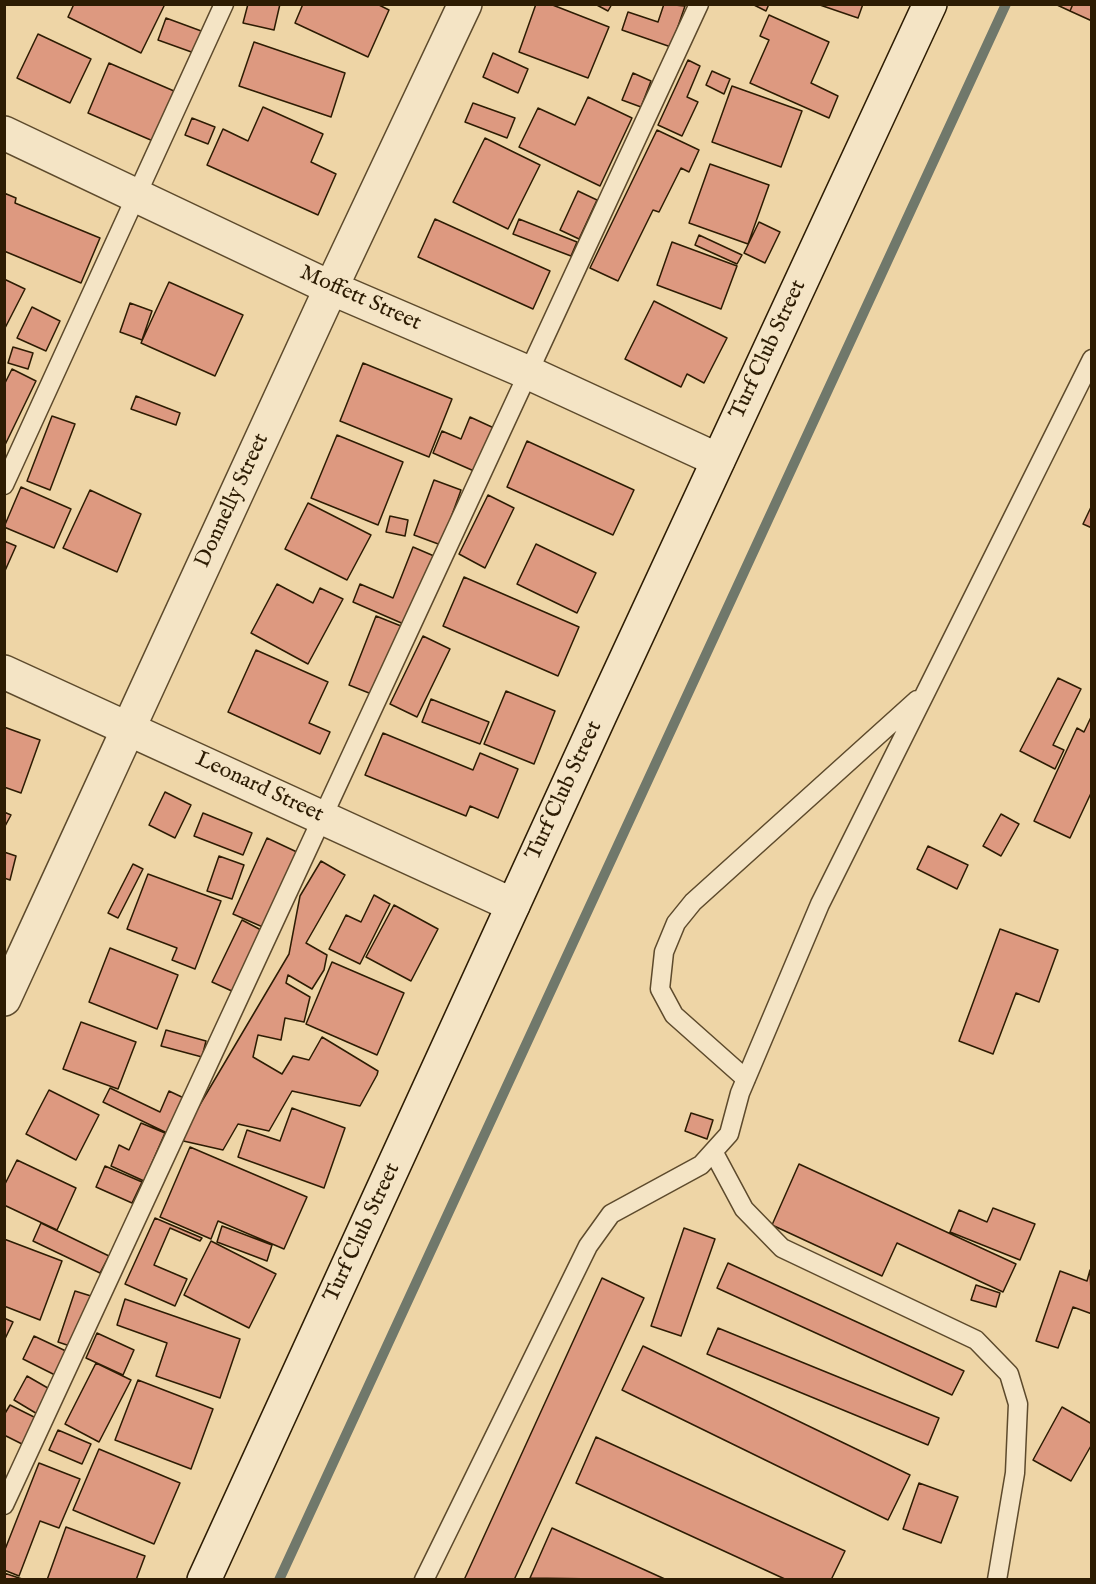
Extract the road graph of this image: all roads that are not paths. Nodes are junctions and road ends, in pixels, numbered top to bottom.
1 (224, 4) edge
2 (465, 4) edge
3 (699, 4) edge
4 (930, 4) edge
5 (4, 133) edge
6 (137, 194) junction
7 (331, 288) junction
8 (1092, 359) edge
9 (529, 373) junction
10 (718, 460) junction
11 (4, 485) edge
12 (4, 672) edge
13 (925, 692) junction
14 (131, 728) junction
15 (322, 818) junction
16 (513, 905) junction
17 (4, 999) edge
18 (746, 1079) junction
19 (714, 1153) junction
20 (4, 1504) edge
21 (204, 1580) edge
22 (424, 1580) edge
23 (997, 1580) edge

1 - 6 lane
2 - 7 street, Donnelly Street
3 - 9 lane
4 - 10 street, Turf Club Street
5 - 6 street, Moffett Street
6 - 7 street, Moffett Street
6 - 11 lane
7 - 9 street, Moffett Street
7 - 14 street, Donnelly Street
8 - 13 lane
9 - 10 street, Moffett Street
9 - 15 lane
10 - 16 street, Turf Club Street
12 - 14 street, Leonard Street
13 - 18 lane
13 - 18 lane
14 - 15 street, Leonard Street
14 - 17 street, Donnelly Street
15 - 16 street, Leonard Street
15 - 20 lane
16 - 21 street, Turf Club Street
18 - 19 lane
19 - 22 lane
19 - 23 lane

